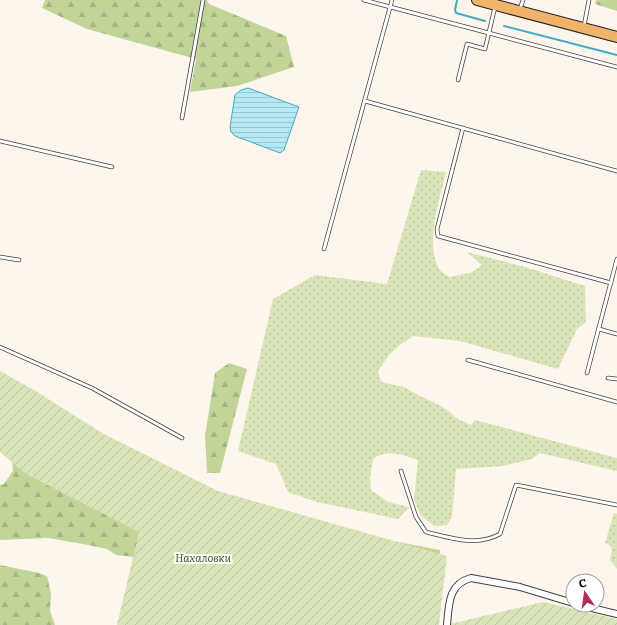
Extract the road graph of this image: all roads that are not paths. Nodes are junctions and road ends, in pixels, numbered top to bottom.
1 (203, 0) edge
2 (364, 0) edge
3 (392, 0) edge
4 (477, 0) edge
5 (523, 0) edge
6 (589, 0) edge
7 (496, 5) junction
8 (390, 7) junction
9 (519, 11) junction
10 (584, 28) junction
11 (488, 34) junction
12 (617, 37) edge
13 (617, 68) edge
14 (458, 80) dead end
15 (365, 101) junction
16 (182, 118) dead end
17 (463, 128) junction
18 (0, 141) edge
19 (112, 167) dead end
20 (617, 171) edge
21 (324, 249) dead end
22 (0, 257) edge
23 (617, 259) edge
24 (19, 260) dead end
25 (611, 283) junction
26 (599, 328) junction
27 (617, 334) edge
28 (0, 346) edge
29 (468, 360) dead end
30 (587, 373) dead end
31 (608, 378) dead end
32 (617, 380) edge
33 (617, 402) edge
34 (182, 438) dead end
35 (401, 471) dead end
36 (617, 505) edge
37 (565, 601) edge
38 (605, 611) edge
39 (617, 614) edge
40 (447, 625) edge

1 - 16 lane
2 - 8 lane
3 - 8 lane
4 - 7 main road
5 - 9 lane
6 - 10 lane
7 - 9 main road
7 - 11 lane
8 - 11 lane
8 - 15 lane
9 - 10 main road
10 - 12 main road
11 - 13 lane
11 - 14 lane
15 - 17 lane
15 - 21 lane
17 - 20 lane
17 - 25 lane
18 - 19 lane
22 - 24 lane
23 - 25 lane
25 - 26 lane
26 - 27 lane
26 - 30 lane
28 - 34 lane
29 - 33 lane
31 - 32 lane
35 - 36 lane
37 - 40 street
38 - 39 street

